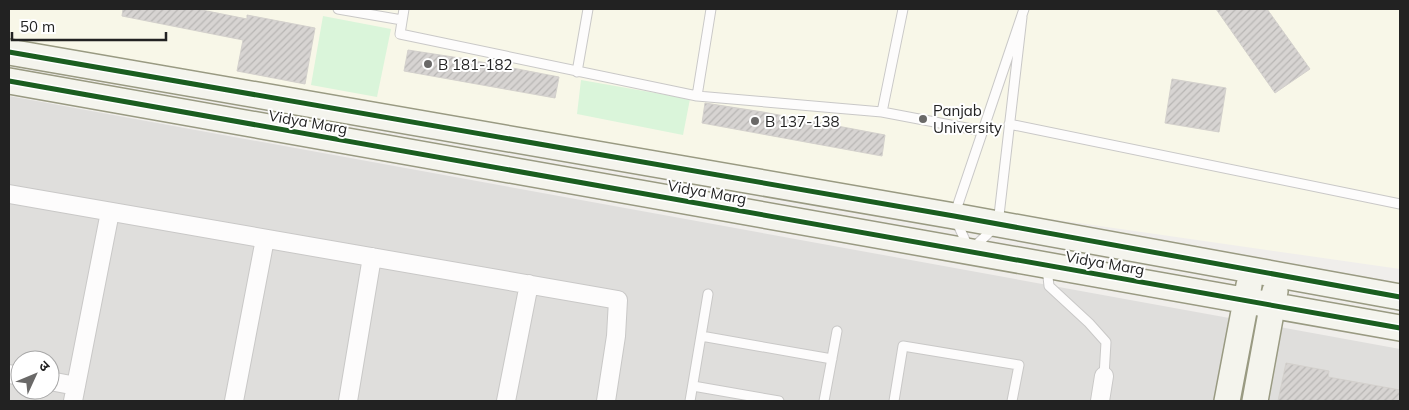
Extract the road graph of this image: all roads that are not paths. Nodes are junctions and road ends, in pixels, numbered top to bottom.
1 (338, 9) edge
2 (404, 9) edge
3 (588, 9) edge
4 (711, 9) edge
5 (902, 9) edge
6 (1023, 13) edge
7 (402, 20) junction
8 (9, 52) edge
9 (576, 72) junction
10 (9, 81) edge
11 (697, 96) junction
12 (882, 112) junction
13 (1010, 124) junction
14 (982, 131) junction
15 (9, 194) edge
16 (1400, 204) edge
17 (110, 212) junction
18 (954, 216) junction
19 (998, 224) junction
20 (265, 239) junction
21 (970, 251) junction
22 (372, 257) junction
23 (1046, 265) junction
24 (1251, 270) junction
25 (1278, 275) junction
26 (528, 284) junction
27 (708, 294) dead end
28 (1400, 297) edge
29 (1246, 301) junction
30 (1273, 306) junction
31 (1400, 328) edge
32 (837, 331) dead end
33 (701, 336) junction
34 (832, 359) junction
35 (1104, 376) joint
36 (692, 386) junction
37 (60, 387) edge
38 (74, 394) edge
39 (234, 401) edge
40 (348, 401) edge
41 (506, 401) edge
42 (606, 401) edge
43 (690, 401) edge
44 (779, 401) edge
45 (824, 401) edge
46 (894, 401) edge
47 (1012, 401) edge
48 (1100, 401) edge
49 (1227, 401) edge
50 (1255, 401) edge

1 - 7 lane
2 - 7 lane
3 - 9 lane
4 - 11 lane
5 - 12 lane
6 - 13 lane
6 - 14 lane
7 - 9 lane
8 - 18 main road, Vidya Marg
9 - 11 lane
10 - 21 main road, Vidya Marg
11 - 12 lane
12 - 14 lane
13 - 16 lane
13 - 19 lane
14 - 18 lane
15 - 17 street
17 - 20 street
17 - 38 street
18 - 19 main road, Vidya Marg
18 - 21 lane
19 - 21 lane
19 - 24 main road, Vidya Marg
20 - 22 street
20 - 39 street
21 - 23 main road, Vidya Marg
22 - 26 street
22 - 40 street
23 - 29 main road, Vidya Marg
23 - 35 lane
24 - 25 main road, Vidya Marg
24 - 29 main road
25 - 28 main road, Vidya Marg
25 - 30 main road
26 - 41 street
26 - 42 street
27 - 33 lane
29 - 30 main road, Vidya Marg
29 - 49 main road
30 - 31 main road, Vidya Marg
30 - 50 main road
32 - 34 lane
33 - 34 lane
33 - 36 lane
34 - 45 lane
35 - 48 street
36 - 43 lane
36 - 44 lane
37 - 38 street
46 - 47 lane

